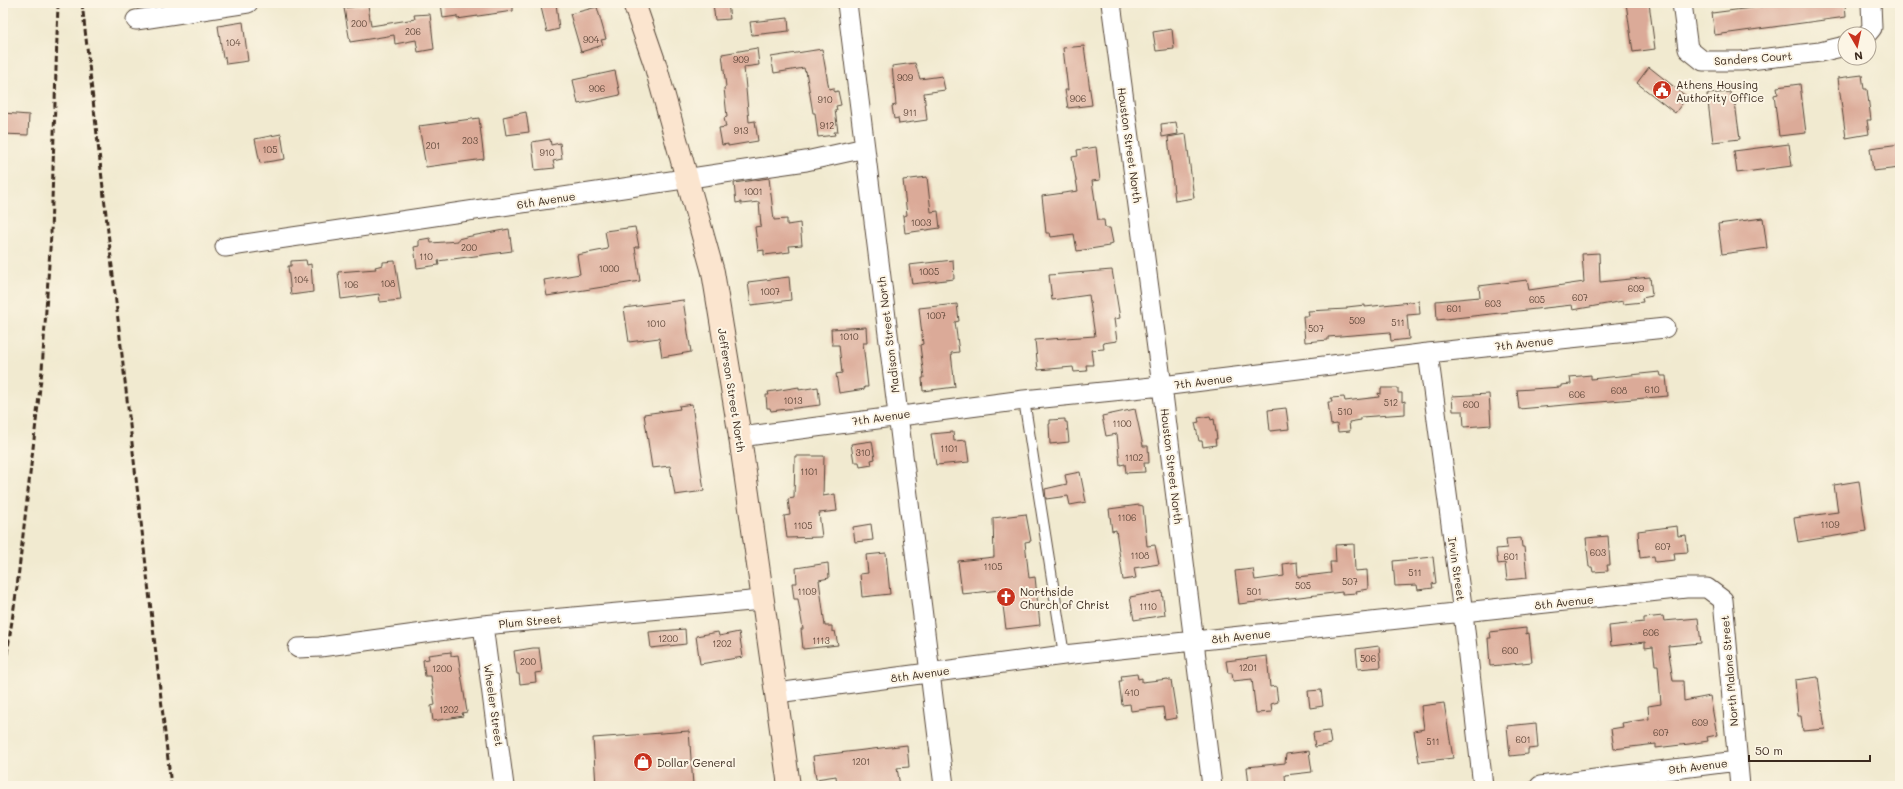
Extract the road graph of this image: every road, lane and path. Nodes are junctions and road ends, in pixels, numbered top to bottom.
1 (248, 3) edge
2 (634, 3) edge
3 (847, 3) edge
4 (1111, 3) edge
5 (1682, 3) edge
6 (1871, 3) edge
7 (136, 20) dead end
8 (1872, 26) edge
9 (1837, 48) edge
10 (865, 148) junction
11 (688, 178) junction
12 (225, 247) dead end
13 (1665, 328) dead end
14 (1428, 353) junction
15 (1162, 386) junction
16 (1024, 400) junction
17 (897, 415) junction
18 (740, 436) junction
19 (1707, 588) joint
20 (762, 600) junction
21 (1463, 612) junction
22 (483, 625) junction
23 (1194, 640) junction
24 (298, 648) dead end
25 (1064, 655) junction
26 (931, 672) junction
27 (777, 693) junction
28 (1737, 761) junction
29 (504, 786) edge
30 (789, 786) edge
31 (944, 786) edge
32 (1212, 786) edge
33 (1483, 786) edge
34 (1540, 786) edge
35 (1740, 786) edge

1 - 7 street
2 - 11 main road, Jefferson Street North
3 - 10 street, Madison Street North
4 - 15 street, Houston Street North
5 - 9 street, Sanders Court
6 - 8 street
10 - 11 street, 6th Avenue
10 - 17 street, Madison Street North
11 - 12 street, 6th Avenue
11 - 18 main road, Jefferson Street North
13 - 14 street, 7th Avenue
14 - 15 street, 7th Avenue
14 - 21 street, Irvin Street
15 - 16 street, 7th Avenue
15 - 23 street, Houston Street North
16 - 17 street, 7th Avenue
16 - 25 lane
17 - 18 street, 7th Avenue
17 - 26 street, Madison Street North
18 - 20 main road, Jefferson Street North
19 - 21 street, 8th Avenue
19 - 28 street, North Malone Street
20 - 22 street, Plum Street
20 - 27 main road, Jefferson Street North
21 - 23 street, 8th Avenue
21 - 33 street, Irvin Street
22 - 24 street, Plum Street
22 - 29 street, Wheeler Street
23 - 25 street, 8th Avenue
23 - 32 street, Houston Street North
25 - 26 street, 8th Avenue
26 - 27 street, 8th Avenue
26 - 31 street, Madison Street North
27 - 30 main road, Jefferson Street North
28 - 34 street, 9th Avenue
28 - 35 street, North Malone Street

